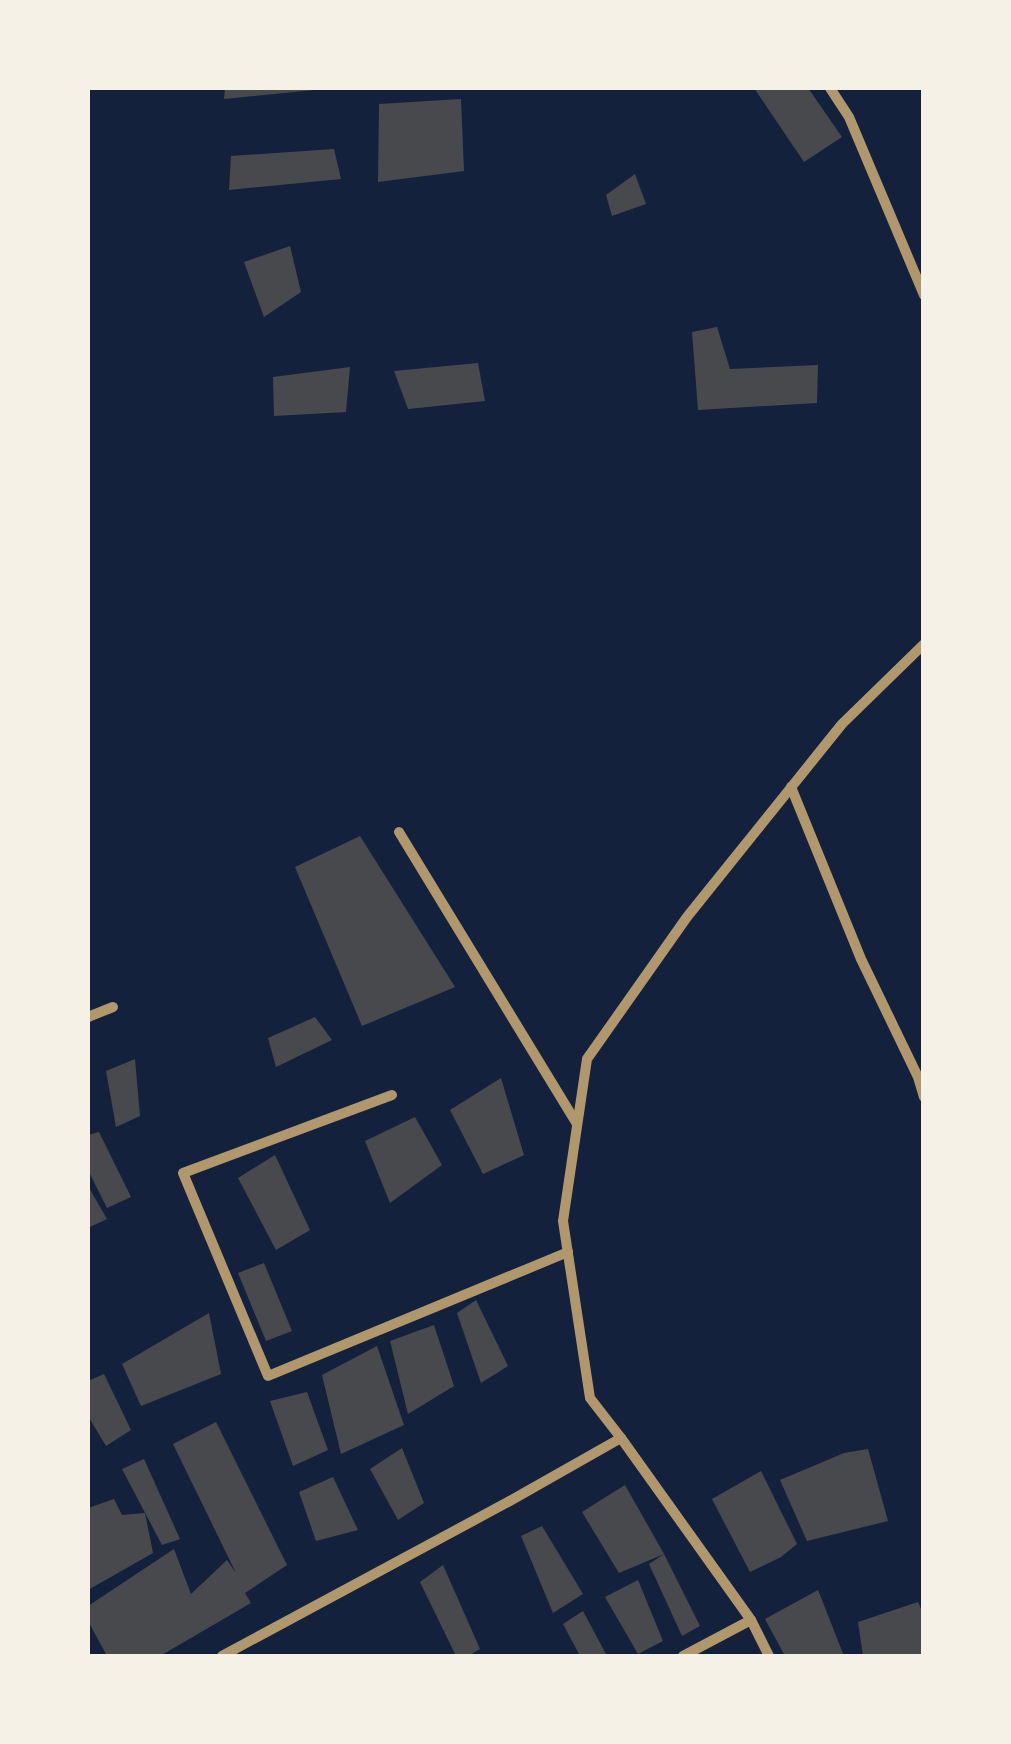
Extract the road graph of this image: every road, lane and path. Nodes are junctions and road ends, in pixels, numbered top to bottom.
1 (830, 88) edge
2 (924, 295) edge
3 (924, 644) edge
4 (791, 787) junction
5 (399, 832) dead end
6 (113, 1007) dead end
7 (88, 1017) edge
8 (392, 1095) dead end
9 (924, 1097) edge
10 (578, 1124) junction
11 (568, 1252) junction
12 (621, 1438) junction
13 (751, 1620) junction
14 (222, 1656) edge
15 (683, 1656) edge
16 (769, 1656) edge

1 - 2 street
3 - 4 street
4 - 9 street
4 - 10 street
5 - 10 street
6 - 7 street
8 - 11 street
10 - 11 street
11 - 12 street
12 - 13 street
12 - 14 street
13 - 15 street
13 - 16 street

